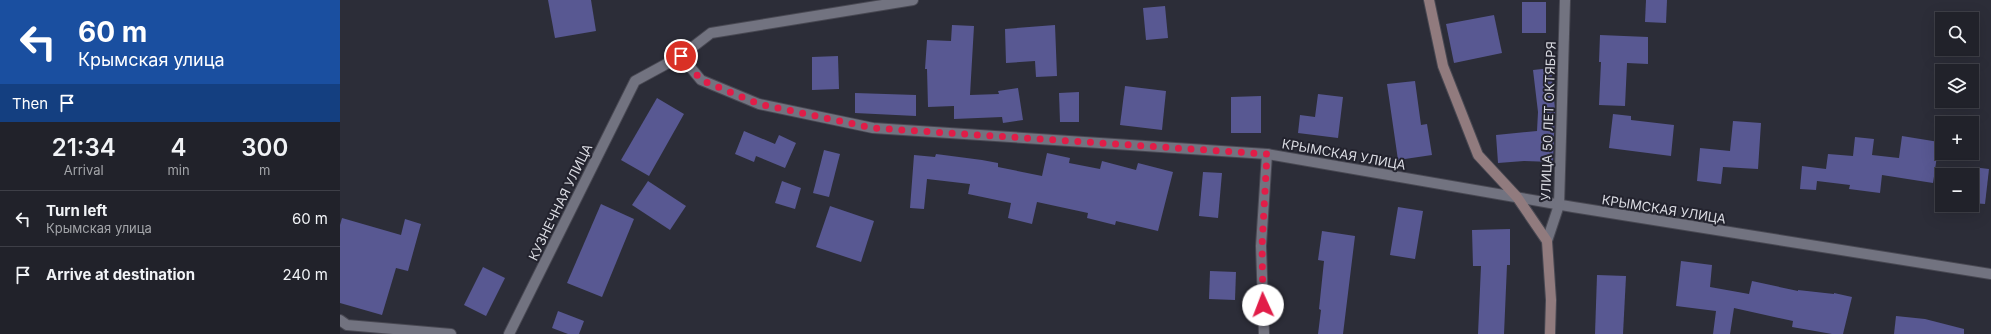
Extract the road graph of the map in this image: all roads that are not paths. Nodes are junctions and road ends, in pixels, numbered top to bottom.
1 (913, 0) edge
2 (1429, 0) edge
3 (1565, 0) edge
4 (681, 56) junction
5 (1267, 154) junction
6 (1517, 197) junction
7 (1560, 205) junction
8 (1547, 240) junction
9 (1991, 274) edge
10 (340, 320) edge
11 (407, 332) edge
12 (451, 334) edge
13 (509, 334) edge
14 (1264, 334) edge
15 (1550, 334) edge

1 - 4 street
2 - 6 street, УЛИЦА 50 ЛЕТ ОКТЯБРЯ
3 - 7 street, УЛИЦА 50 ЛЕТ ОКТЯБРЯ
4 - 5 street, КРЫМСКАЯ УЛИЦА
4 - 13 street, КУЗНЕЧНАЯ УЛИЦА
5 - 6 street, КРЫМСКАЯ УЛИЦА
5 - 14 street
6 - 7 street, КРЫМСКАЯ УЛИЦА
6 - 8 street, УЛИЦА 50 ЛЕТ ОКТЯБРЯ
7 - 8 street, УЛИЦА 50 ЛЕТ ОКТЯБРЯ
7 - 9 street, КРЫМСКАЯ УЛИЦА
8 - 15 street, УЛИЦА 50 ЛЕТ ОКТЯБРЯ
10 - 11 street
11 - 12 street

